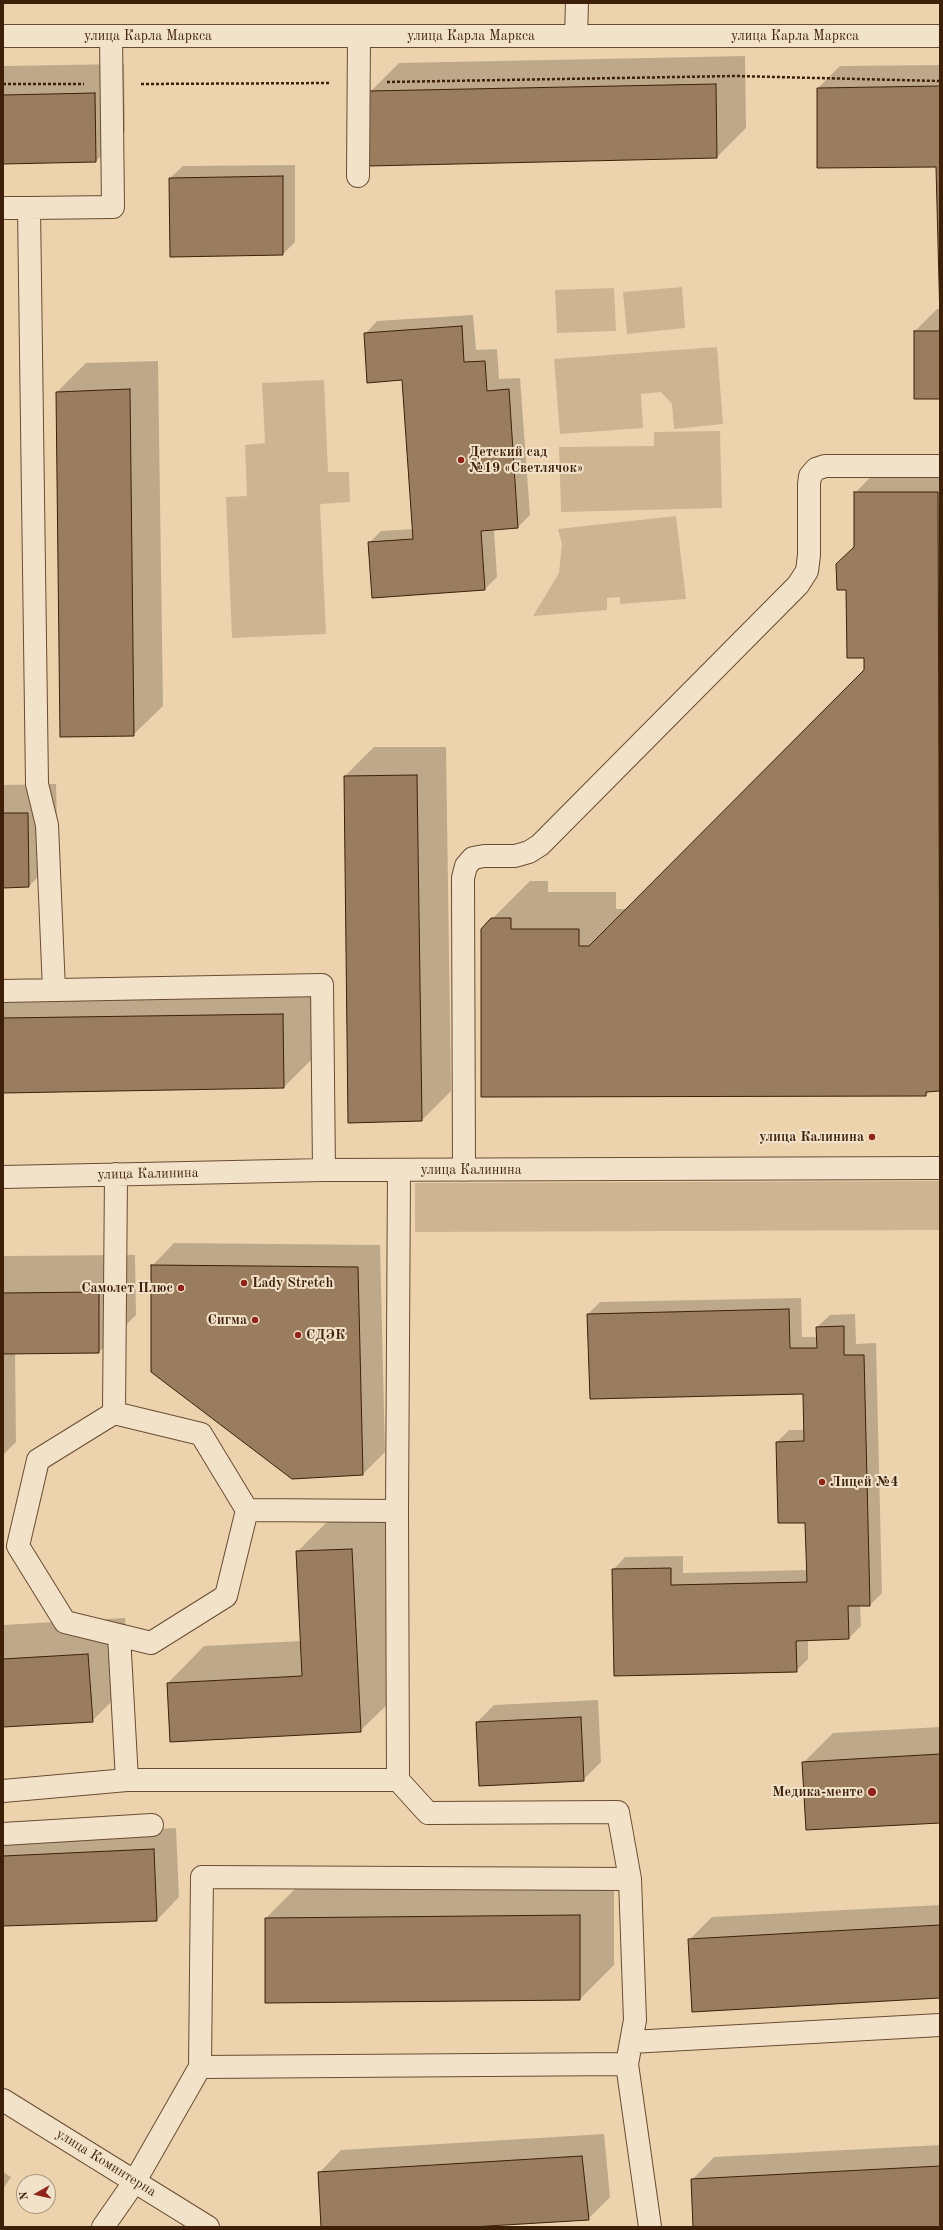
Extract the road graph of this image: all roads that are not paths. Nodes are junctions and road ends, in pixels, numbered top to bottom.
1 (577, 3) edge
2 (3, 36) edge
3 (111, 36) junction
4 (359, 36) junction
5 (576, 36) junction
6 (940, 36) edge
7 (358, 176) dead end
8 (3, 208) edge
9 (29, 208) junction
10 (940, 466) edge
11 (54, 990) junction
12 (3, 991) edge
13 (940, 1168) edge
14 (324, 1170) junction
15 (399, 1170) junction
16 (464, 1170) junction
17 (116, 1174) junction
18 (3, 1177) edge
19 (114, 1413) junction
20 (247, 1510) junction
21 (397, 1511) junction
22 (119, 1635) junction
23 (127, 1780) junction
24 (398, 1780) junction
25 (3, 1791) edge
26 (152, 1825) dead end
27 (3, 1834) edge
28 (630, 1879) junction
29 (940, 2025) edge
30 (631, 2042) junction
31 (627, 2064) junction
32 (200, 2067) junction
33 (3, 2100) edge
34 (135, 2182) junction
35 (103, 2227) edge
36 (208, 2227) edge
37 (650, 2227) edge

1 - 5 street
2 - 3 street, улица Карла Маркса
3 - 4 street, улица Карла Маркса
3 - 9 street
4 - 5 street, улица Карла Маркса
4 - 7 street
5 - 6 street, улица Карла Маркса
8 - 9 street
9 - 11 street
10 - 16 street
11 - 12 street
11 - 14 street
13 - 16 street, улица Калинина
14 - 15 street, улица Калинина
14 - 17 street, улица Калинина
15 - 16 street, улица Калинина
15 - 21 street
17 - 18 street, улица Калинина
17 - 19 street
19 - 20 street
19 - 22 street
20 - 21 street
20 - 22 street
21 - 24 street
22 - 23 street
23 - 24 street
23 - 25 street
24 - 28 street
26 - 27 street
28 - 30 street
28 - 32 street
29 - 30 street
30 - 31 street
31 - 32 street
31 - 37 street
32 - 34 street
33 - 34 street, улица Коминтерна
34 - 35 street
34 - 36 street, улица Коминтерна

